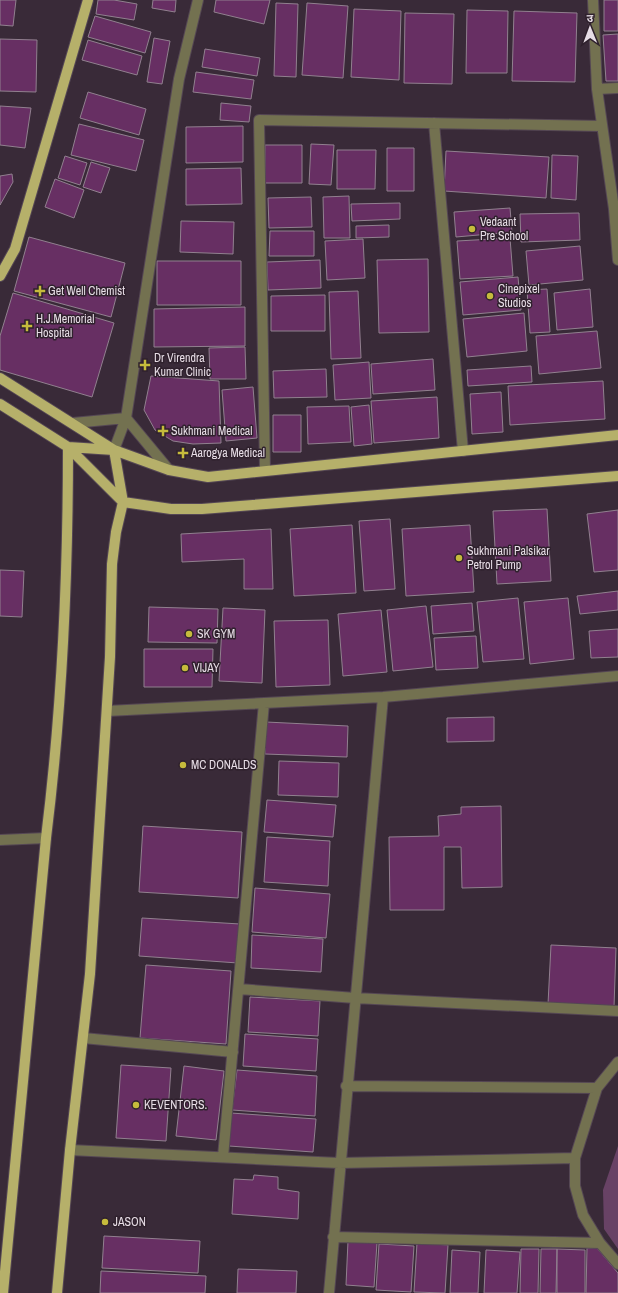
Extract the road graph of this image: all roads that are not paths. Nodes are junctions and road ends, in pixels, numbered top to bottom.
1 (88, 0) edge
2 (198, 0) edge
3 (593, 0) edge
4 (618, 88) edge
5 (597, 89) junction
6 (434, 123) junction
7 (602, 126) junction
8 (616, 209) edge
9 (618, 260) edge
10 (0, 276) edge
11 (0, 378) edge
12 (0, 404) edge
13 (126, 418) junction
14 (72, 423) junction
15 (618, 435) edge
16 (68, 446) junction
17 (114, 450) junction
18 (462, 451) junction
19 (169, 470) junction
20 (264, 470) junction
21 (618, 476) edge
22 (123, 502) junction
23 (618, 676) edge
24 (383, 697) junction
25 (264, 703) junction
26 (107, 712) junction
27 (46, 838) junction
28 (0, 840) edge
29 (239, 989) junction
30 (355, 998) junction
31 (618, 1011) edge
32 (83, 1038) junction
33 (233, 1052) junction
34 (618, 1062) edge
35 (346, 1086) junction
36 (597, 1088) junction
37 (70, 1150) junction
38 (223, 1157) junction
39 (575, 1158) junction
40 (339, 1163) junction
41 (333, 1237) junction
42 (600, 1243) junction
43 (4, 1260) edge
44 (618, 1264) edge
45 (3, 1293) edge
46 (57, 1293) edge
47 (329, 1293) edge

1 - 10 main road
2 - 13 street
3 - 5 street
4 - 5 street
5 - 7 street
6 - 7 street
6 - 18 street
6 - 20 street
7 - 8 street
8 - 9 street
11 - 14 main road
12 - 16 main road
13 - 14 street
13 - 17 street
13 - 19 street
14 - 17 main road
15 - 18 main road
16 - 17 main road
16 - 22 main road
16 - 27 main road
17 - 19 main road
17 - 22 main road
18 - 20 main road
19 - 20 main road
21 - 22 main road
22 - 26 main road
23 - 24 street
24 - 25 street
24 - 30 street
25 - 26 street
25 - 29 street
26 - 32 main road
27 - 28 street
27 - 43 main road
29 - 30 street
29 - 33 street
30 - 31 street
30 - 35 street
32 - 33 street
32 - 37 main road
33 - 38 street
34 - 36 street
35 - 36 street
35 - 40 street
36 - 39 street
37 - 38 street
37 - 46 main road
38 - 40 street
39 - 40 street
39 - 42 street
40 - 41 street
41 - 42 street
41 - 47 street
42 - 44 street
43 - 45 main road

